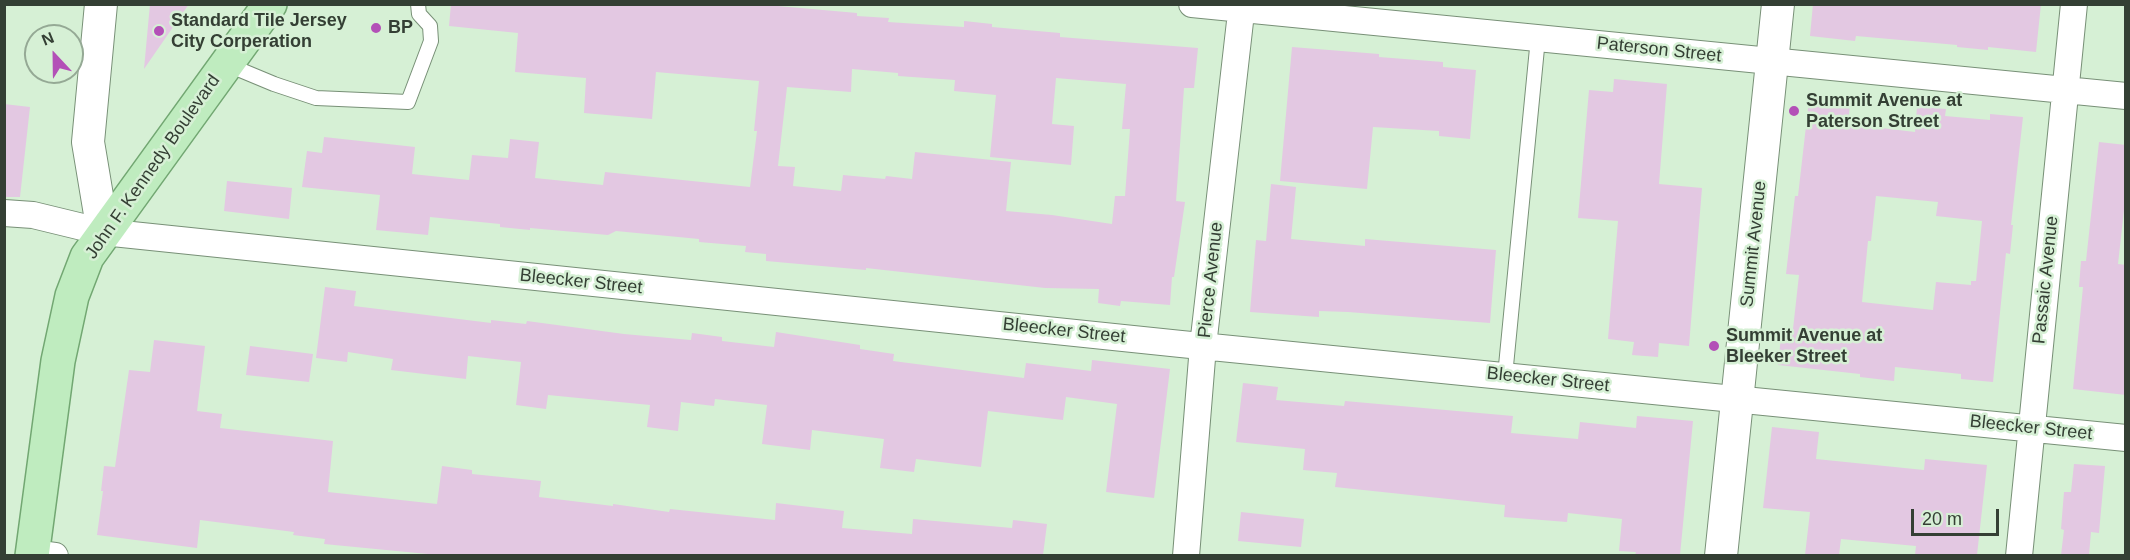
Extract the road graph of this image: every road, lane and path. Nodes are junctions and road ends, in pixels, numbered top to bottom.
1 (101, 4) edge
2 (270, 4) edge
3 (418, 4) edge
4 (1192, 4) edge
5 (1778, 4) edge
6 (2074, 4) edge
7 (1242, 7) edge
8 (1538, 38) junction
9 (1773, 61) junction
10 (226, 64) junction
11 (2065, 89) junction
12 (2126, 96) edge
13 (4, 213) edge
14 (103, 232) junction
15 (1203, 346) junction
16 (1505, 376) junction
17 (1737, 399) junction
18 (2030, 428) junction
19 (2126, 438) edge
20 (40, 555) edge
21 (1186, 555) edge
22 (1721, 555) edge
23 (2019, 555) edge

1 - 14 street
2 - 10 main road, John F. Kennedy Boulevard
3 - 10 lane
4 - 7 street, Paterson Street
5 - 9 street, Summit Avenue
6 - 11 street, Passaic Avenue
7 - 8 street, Paterson Street
7 - 15 street, Pierce Avenue
8 - 9 street, Paterson Street
8 - 16 lane
9 - 11 street, Paterson Street
9 - 17 street, Summit Avenue
10 - 14 main road, John F. Kennedy Boulevard
11 - 12 street, Paterson Street
11 - 18 street, Passaic Avenue
13 - 14 street, Bleecker Street
14 - 15 street, Bleecker Street
14 - 20 main road, John F. Kennedy Boulevard
15 - 16 street, Bleecker Street
15 - 21 street, Pierce Avenue
16 - 17 street, Bleecker Street
17 - 18 street, Bleecker Street
17 - 22 street, Summit Avenue
18 - 19 street, Bleecker Street
18 - 23 street, Passaic Avenue

